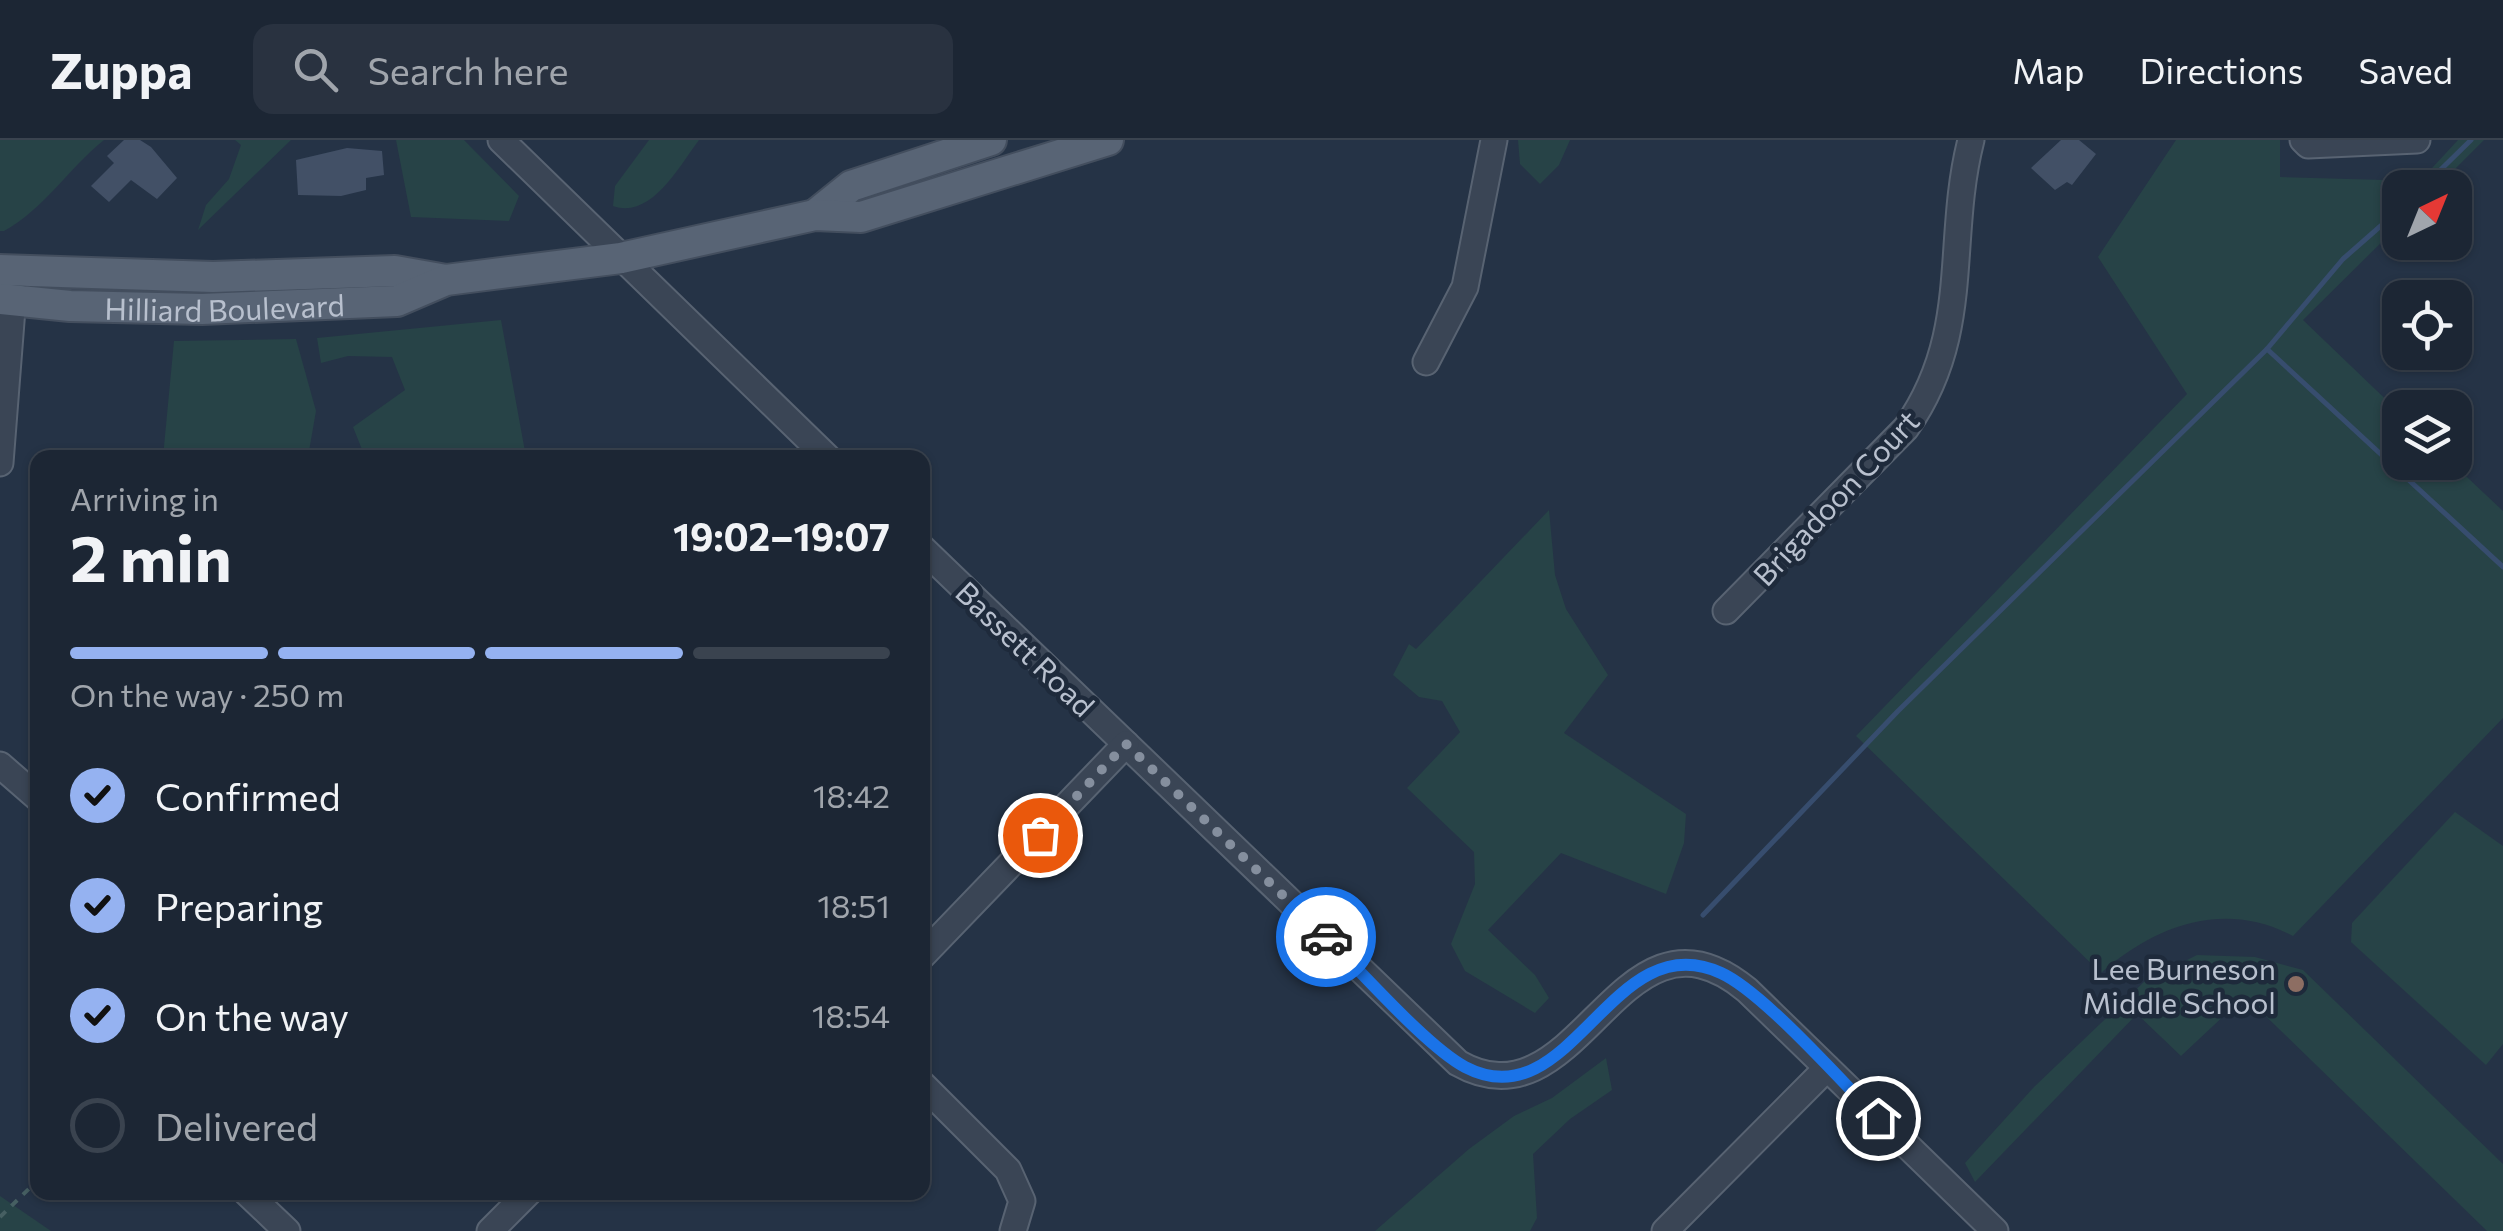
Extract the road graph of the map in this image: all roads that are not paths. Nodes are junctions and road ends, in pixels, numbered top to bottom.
1 (501, 140) edge
2 (991, 140) edge
3 (1108, 140) edge
4 (1494, 140) edge
5 (1972, 140) edge
6 (2416, 140) edge
7 (2306, 143) edge
8 (816, 214) junction
9 (621, 258) junction
10 (7, 285) edge
11 (1426, 362) dead end
12 (820, 450) edge
13 (0, 462) edge
14 (930, 556) edge
15 (1726, 611) dead end
16 (1126, 744) junction
17 (0, 764) edge
18 (30, 791) edge
19 (930, 948) edge
20 (1827, 1068) junction
21 (930, 1092) edge
22 (254, 1200) edge
23 (522, 1200) edge
24 (286, 1231) edge
25 (490, 1231) edge
26 (1013, 1231) edge
27 (1665, 1231) edge
28 (1994, 1231) edge

1 - 9 street
2 - 8 main road, Hilliard Boulevard
3 - 8 main road, Hilliard Boulevard
4 - 11 street
5 - 15 street, Brigadoon Court
6 - 7 street
8 - 9 main road, Hilliard Boulevard
9 - 10 main road, Hilliard Boulevard
9 - 12 street
10 - 13 street
14 - 16 street, Bassett Road
16 - 19 street
16 - 20 street, Bassett Road
17 - 18 street
20 - 27 street
20 - 28 street, Bassett Road
21 - 26 street
22 - 24 street
23 - 25 street

